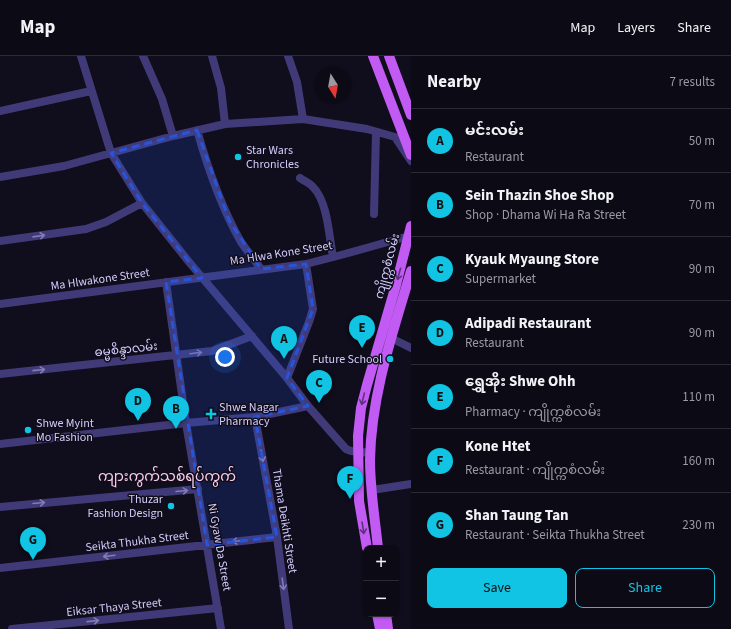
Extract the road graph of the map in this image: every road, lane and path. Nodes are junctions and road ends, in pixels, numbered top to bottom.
1 (80, 56) edge
2 (143, 56) edge
3 (212, 56) edge
4 (288, 56) edge
5 (373, 56) edge
6 (389, 56) edge
7 (92, 91) junction
8 (0, 111) edge
9 (411, 115) edge
10 (303, 119) junction
11 (225, 124) junction
12 (197, 130) junction
13 (376, 132) junction
14 (173, 136) junction
15 (111, 153) junction
16 (411, 155) edge
17 (411, 161) edge
18 (0, 177) edge
19 (300, 178) dead end
20 (142, 203) junction
21 (374, 214) dead end
22 (410, 231) edge
23 (0, 241) edge
24 (333, 257) junction
25 (306, 264) junction
26 (261, 269) junction
27 (411, 271) edge
28 (202, 278) junction
29 (166, 282) junction
30 (0, 304) edge
31 (252, 336) junction
32 (391, 338) junction
33 (411, 348) edge
34 (177, 355) junction
35 (0, 374) edge
36 (287, 378) junction
37 (308, 406) junction
38 (255, 417) junction
39 (186, 423) junction
40 (0, 444) edge
41 (358, 453) junction
42 (370, 453) junction
43 (411, 484) edge
44 (198, 489) junction
45 (372, 490) junction
46 (0, 507) edge
47 (277, 537) junction
48 (207, 545) junction
49 (366, 545) edge
50 (378, 545) edge
51 (0, 568) edge
52 (218, 608) junction
53 (378, 617) edge
54 (386, 617) edge
55 (12, 629) edge
56 (221, 629) edge
57 (289, 629) edge
58 (380, 629) edge
59 (388, 629) edge

1 - 7 street
2 - 14 street
3 - 11 street
4 - 10 street
5 - 16 main road
6 - 9 main road
7 - 8 street
7 - 15 street
10 - 11 street
10 - 13 street
11 - 12 street
12 - 14 street
12 - 26 street
13 - 17 street
13 - 21 street
14 - 15 street
15 - 18 street
15 - 20 street
19 - 24 street
23 -> 20 street
20 - 28 street
22 - 24 street, Ma Hlwa Kone Street
22 -> 41 main road, ကျိုက္ကစံလမ်း
24 - 25 street, Ma Hlwa Kone Street
25 - 26 street, Ma Hlwa Kone Street
25 - 36 street
26 - 28 street, Ma Hlwa Kone Street
27 - 32 main road, ကျိုက္ကစံလမ်း
28 - 29 street, Ma Hlwakone Street
28 - 31 street
29 - 30 street, Ma Hlwakone Street
29 - 34 street, Ni Gyaw Da Street
34 -> 31 street, ဓမ္မစိန္ဒာလမ်း
31 - 36 street
32 - 33 street
32 - 42 main road, ကျိုက္ကစံလမ်း
35 -> 34 street, ဓမ္မစိန္ဒာလမ်း
34 - 39 street, Ni Gyaw Da Street
36 - 37 street
37 - 38 street
37 - 41 street
38 - 39 street
38 -> 47 street, Thama Deikhti Street
39 - 40 street
39 - 44 street, Ni Gyaw Da Street
41 - 42 street
41 -> 49 main road, ကျိုက္ကစံလမ်း
42 - 45 main road, ကျိုက္ကစံလမ်း
43 - 45 street
46 -> 44 street
44 - 48 street, Ni Gyaw Da Street
45 - 50 main road, ကျိုက္ကစံလမ်း
47 -> 48 street, Seikta Thukha Street
47 -> 57 street, Thama Deikhti Street
48 -> 51 street, Seikta Thukha Street
48 - 52 street, Ni Gyaw Da Street
55 -> 52 street, Eiksar Thaya Street
52 - 56 street, Ni Gyaw Da Street
53 - 58 main road
54 - 59 main road

